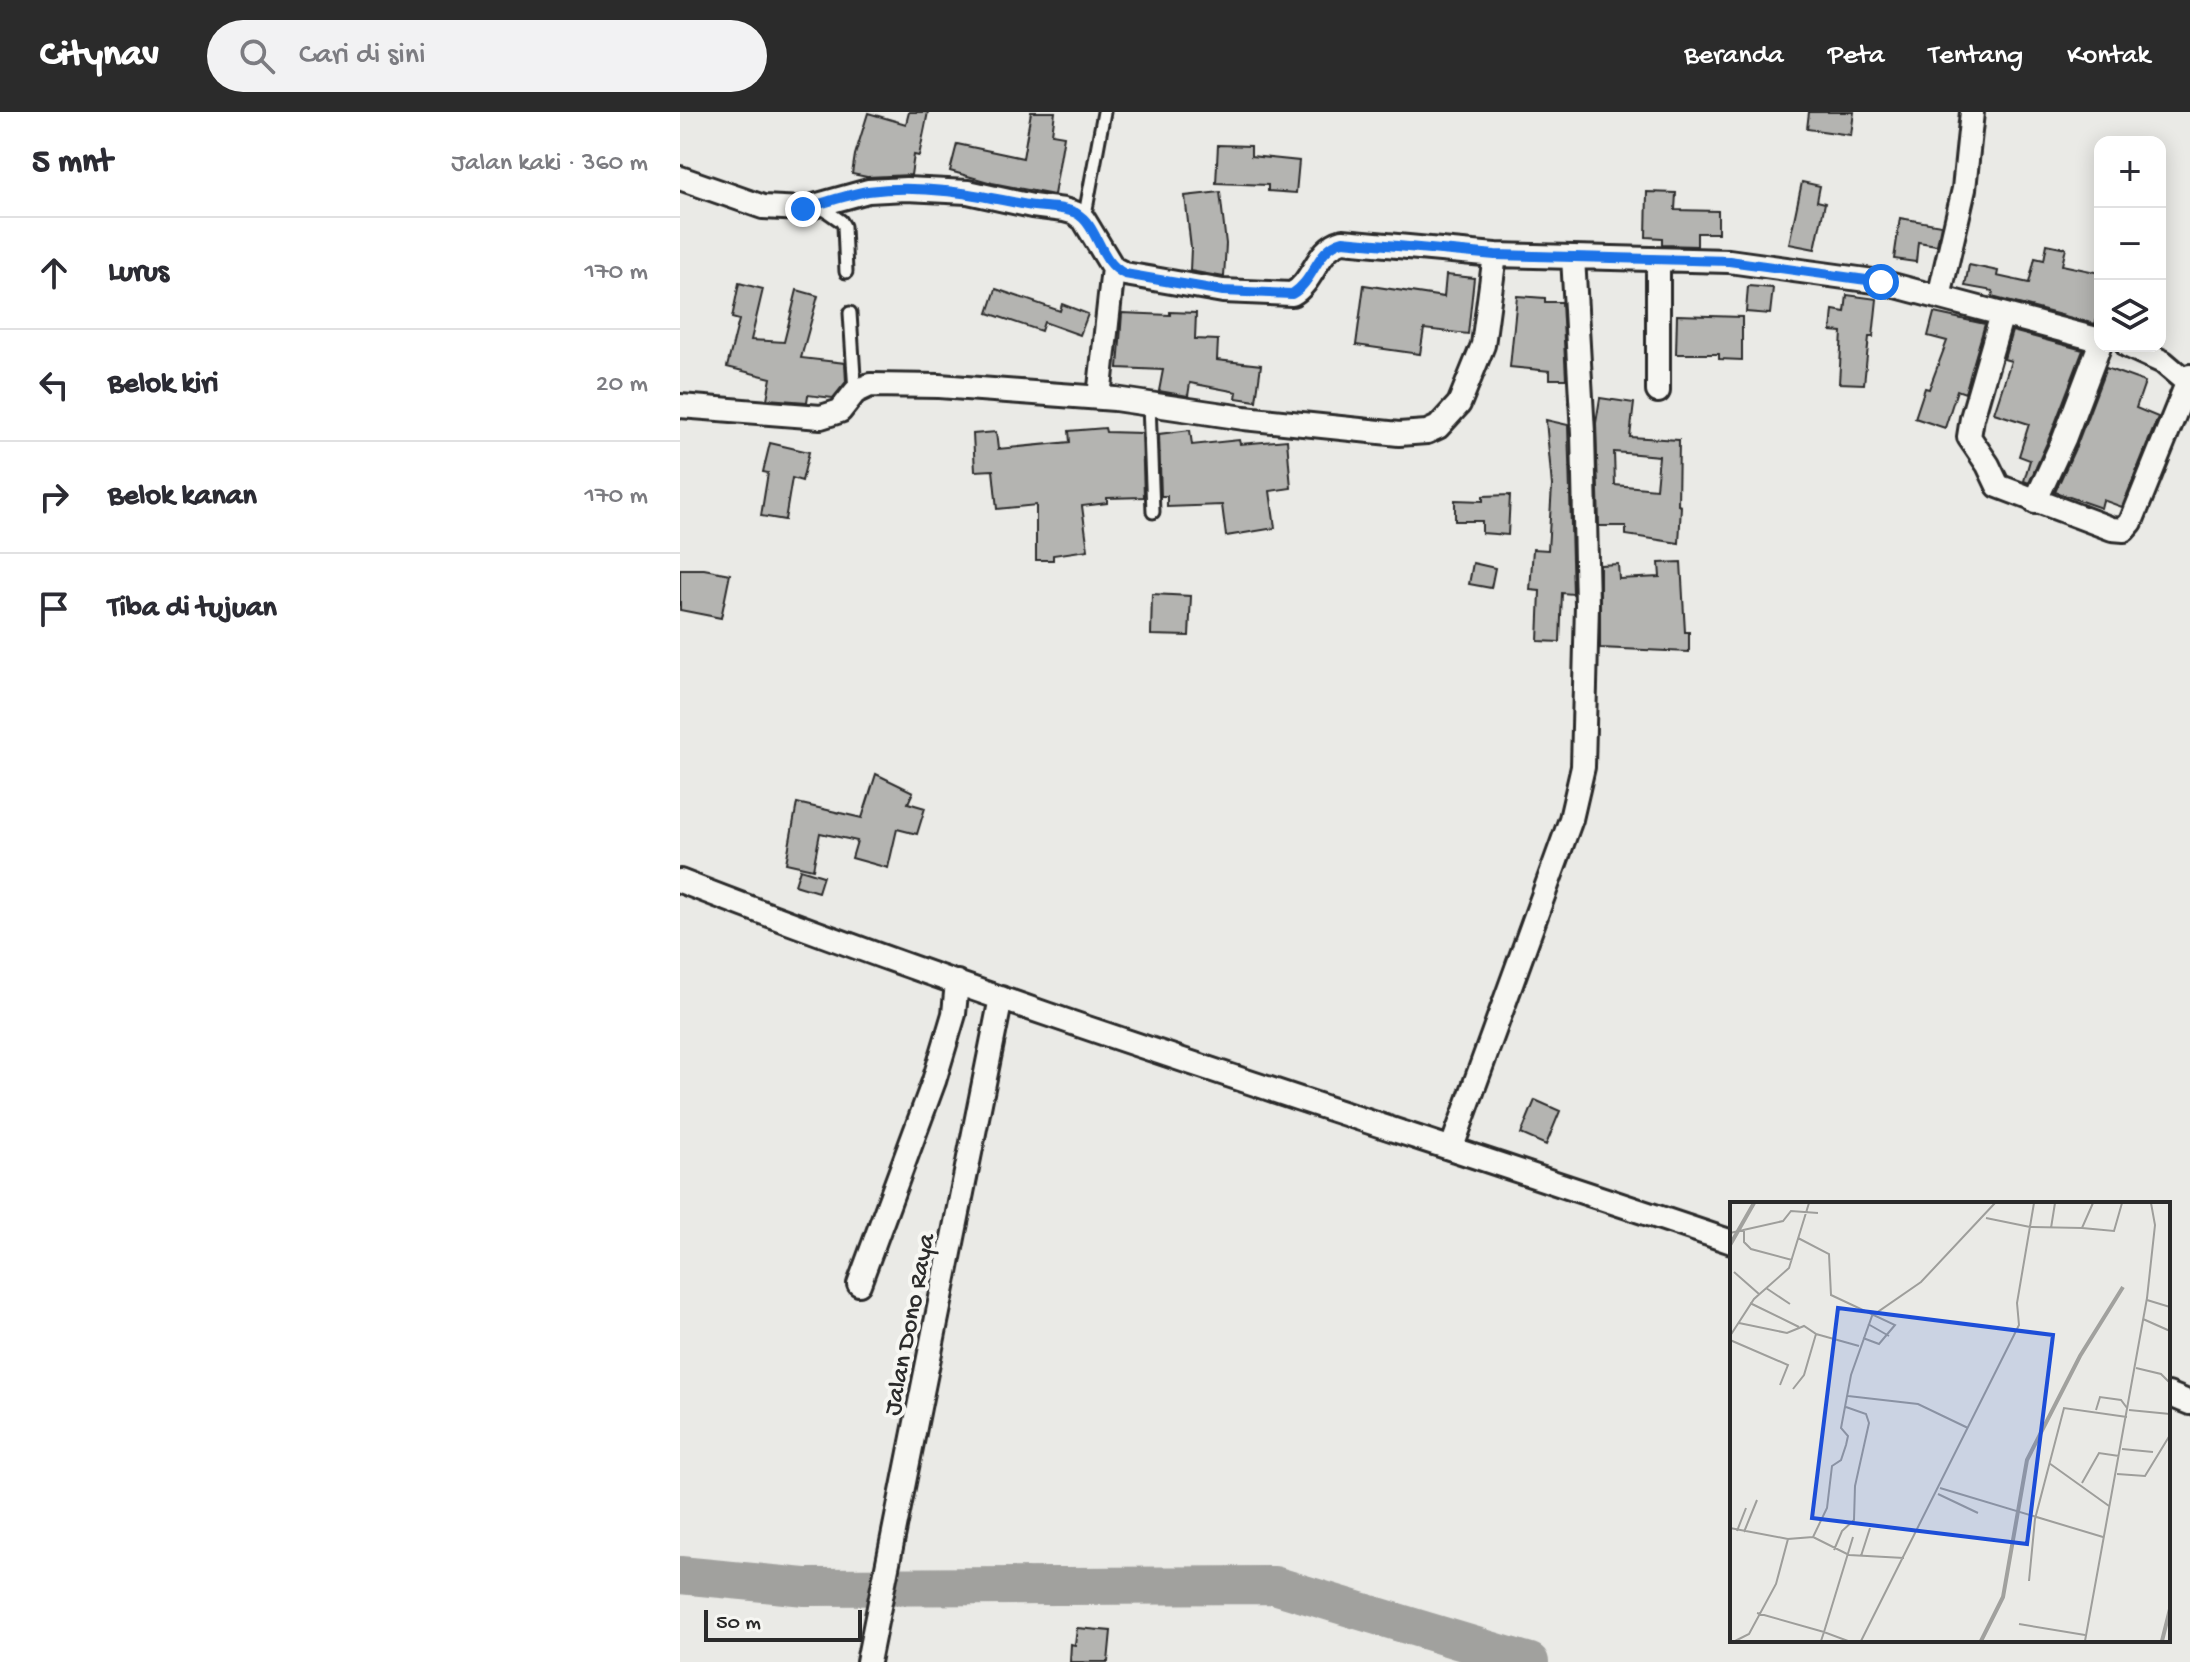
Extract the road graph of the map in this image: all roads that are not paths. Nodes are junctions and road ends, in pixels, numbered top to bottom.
1 (1104, 112) edge
2 (1972, 112) edge
3 (680, 178) edge
4 (817, 205) junction
5 (1084, 220) junction
6 (1495, 255) junction
7 (1573, 257) junction
8 (1658, 261) junction
9 (1113, 268) junction
10 (846, 272) dead end
11 (1939, 297) junction
12 (850, 313) dead end
13 (2002, 314) junction
14 (2094, 340) edge
15 (2096, 352) edge
16 (2141, 352) edge
17 (2189, 381) edge
18 (1658, 391) dead end
19 (855, 392) junction
20 (1099, 397) junction
21 (1149, 404) junction
22 (680, 406) edge
23 (2035, 502) junction
24 (1153, 512) dead end
25 (680, 881) edge
26 (957, 982) junction
27 (1001, 998) junction
28 (1452, 1147) junction
29 (1730, 1241) edge
30 (859, 1284) dead end
31 (2170, 1395) edge
32 (2190, 1403) edge
33 (868, 1662) edge

1 - 5 lane
2 - 11 street
3 - 4 street
4 - 5 street
4 - 10 lane
5 - 9 street
6 - 7 street
6 - 9 street
6 - 21 street
7 - 8 street
7 - 28 street
8 - 11 street
8 - 18 street
9 - 20 street
11 - 13 street
12 - 19 lane
13 - 14 street
13 - 23 street
15 - 23 street
16 - 17 street
17 - 23 street
19 - 20 street
19 - 22 street
20 - 21 street
21 - 24 lane
25 - 26 street
26 - 27 street
26 - 30 street
27 - 28 street
27 - 33 street, Jalan Dono Raya
28 - 29 street
31 - 32 street

